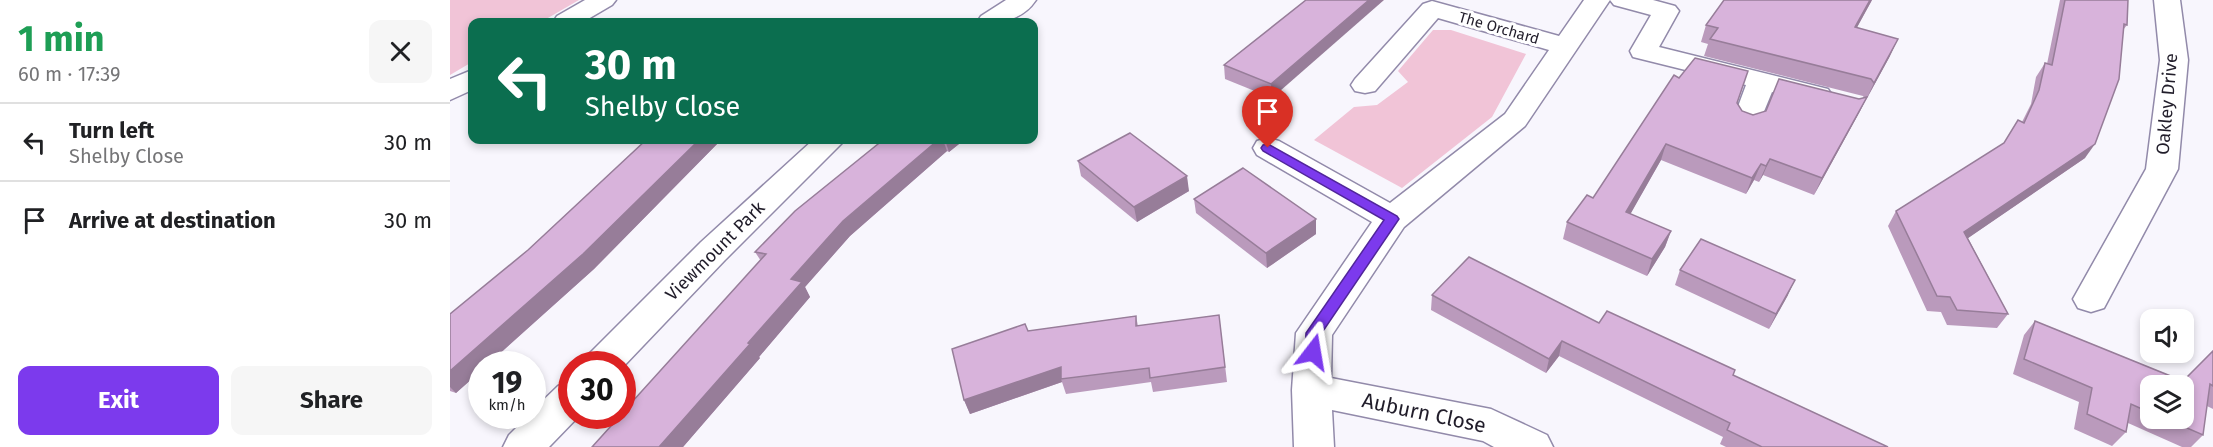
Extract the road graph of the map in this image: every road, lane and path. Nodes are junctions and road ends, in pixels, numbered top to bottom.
1 (603, 0) edge
2 (1023, 0) edge
3 (1597, 0) edge
4 (1623, 0) edge
5 (2167, 0) edge
6 (1421, 4) edge
7 (573, 18) edge
8 (996, 18) edge
9 (1566, 46) junction
10 (468, 80) edge
11 (1761, 81) junction
12 (1365, 85) dead end
13 (450, 91) edge
14 (1841, 101) edge
15 (1748, 120) edge
16 (826, 144) edge
17 (1268, 148) dead end
18 (1392, 219) junction
19 (2091, 298) dead end
20 (616, 351) edge
21 (1311, 390) junction
22 (558, 411) edge
23 (523, 447) edge
24 (1314, 447) edge
25 (1533, 447) edge

1 - 7 street
2 - 8 street
3 - 9 street
4 - 11 street
5 - 19 street, Oakley Drive
6 - 9 street, The Orchard
6 - 12 street, The Orchard
9 - 18 street
10 - 13 street
11 - 14 street
11 - 15 street
16 - 20 street, Viewmount Park
17 - 18 street
18 - 21 street
21 - 24 street
21 - 25 street, Auburn Close
22 - 23 street

